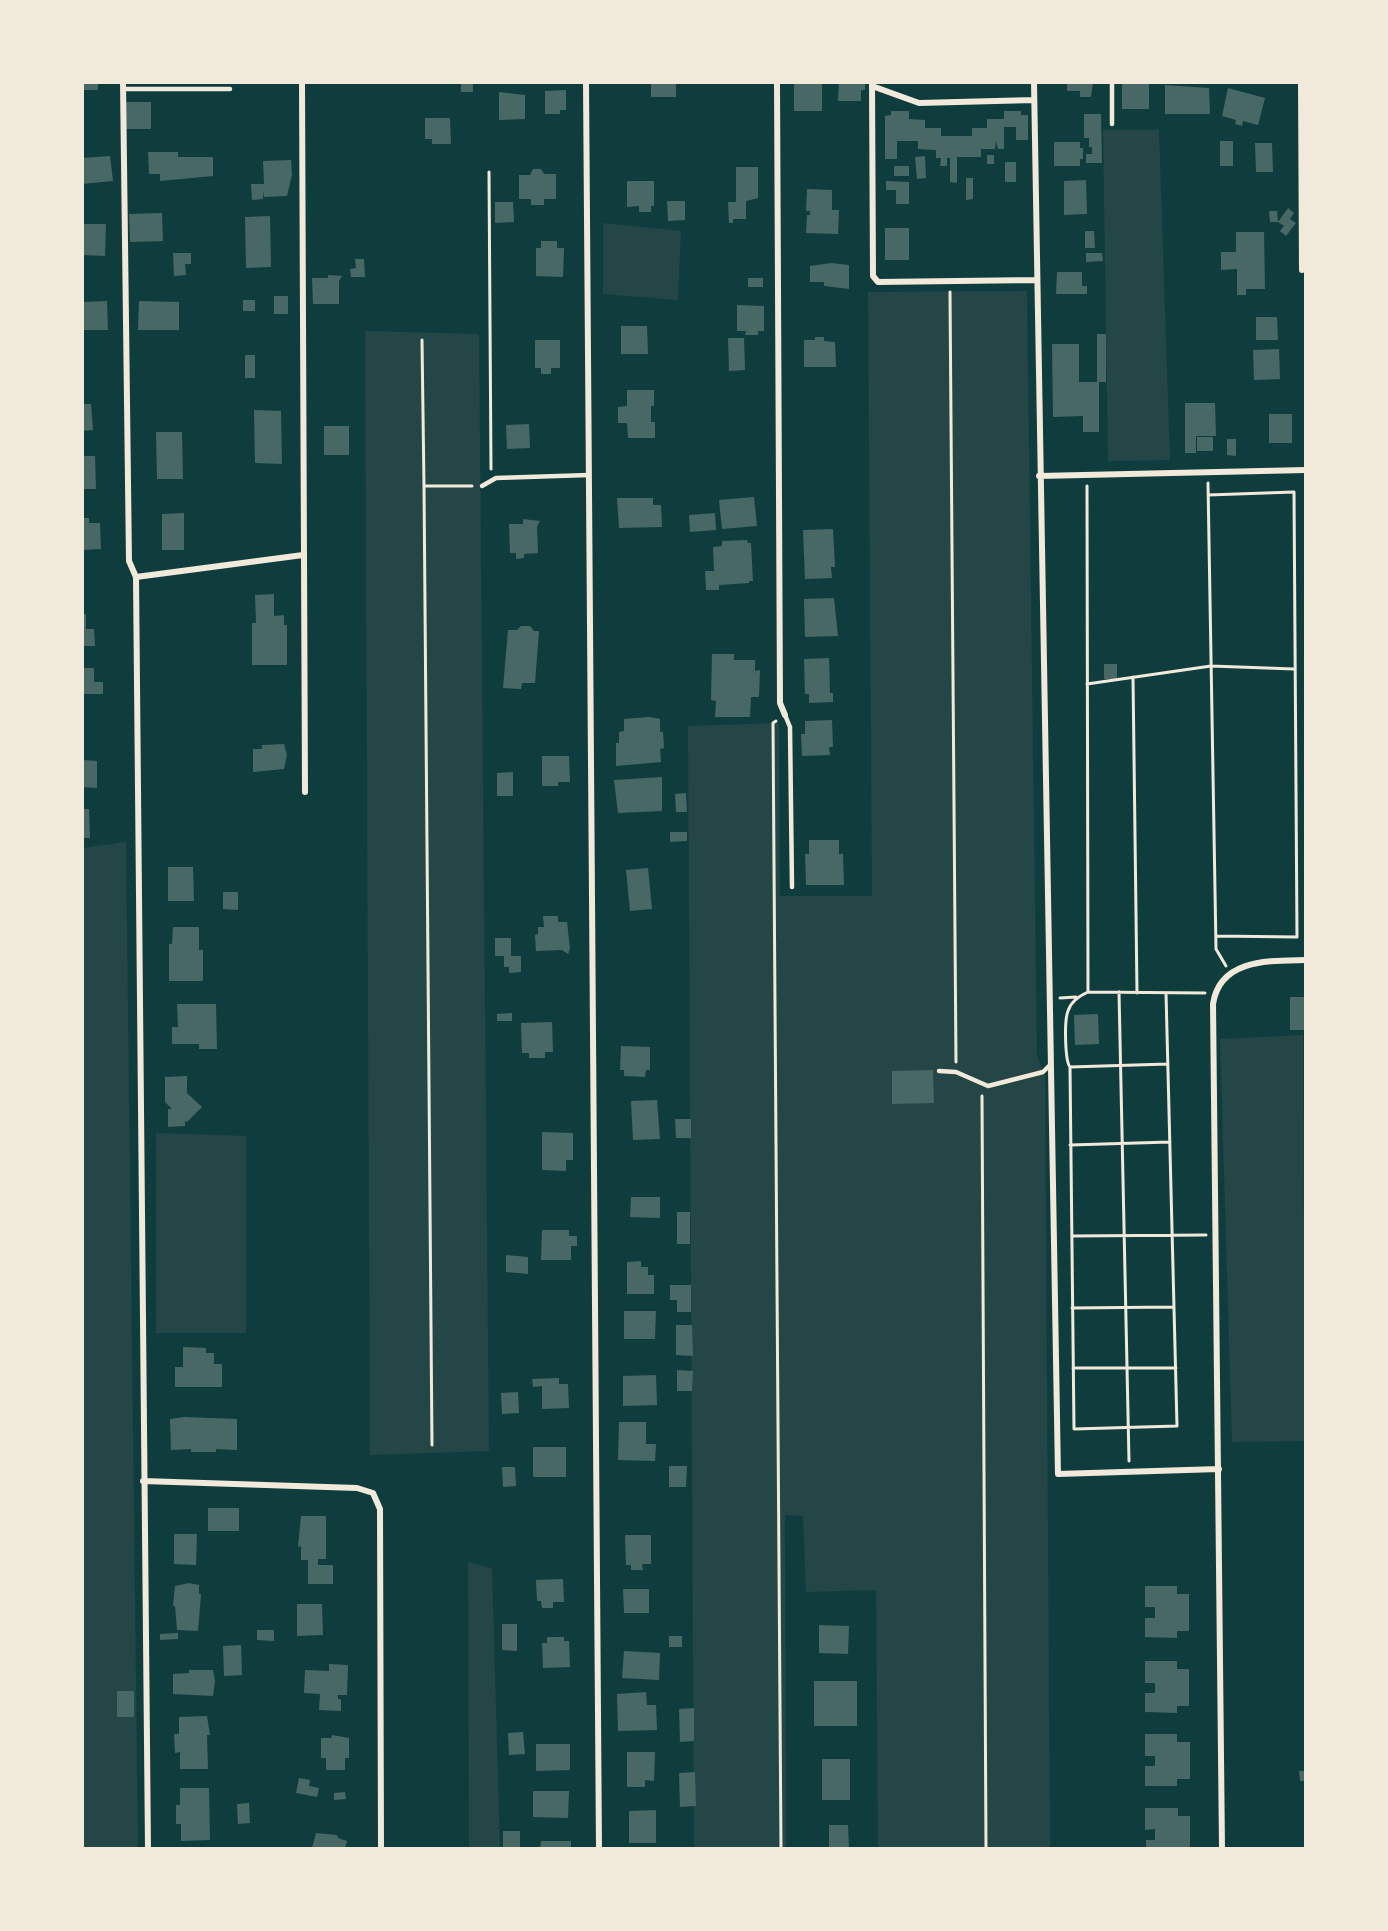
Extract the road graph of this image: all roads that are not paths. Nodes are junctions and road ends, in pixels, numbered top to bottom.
1 (302, 82) edge
2 (586, 82) edge
3 (777, 82) edge
4 (1034, 82) edge
5 (1112, 82) edge
6 (1301, 82) edge
7 (872, 84) edge
8 (123, 86) edge
9 (230, 88) dead end
10 (1034, 100) junction
11 (1112, 124) dead end
12 (1302, 270) dead end
13 (1036, 280) junction
14 (1305, 470) edge
15 (589, 475) junction
16 (1039, 476) junction
17 (482, 486) road end
18 (303, 555) junction
19 (136, 576) junction
20 (785, 715) joint
21 (305, 792) dead end
22 (792, 887) dead end
23 (1305, 960) edge
24 (1049, 1066) junction
25 (939, 1071) dead end
26 (1220, 1469) junction
27 (143, 1481) junction
28 (148, 1848) edge
29 (381, 1848) edge
30 (599, 1848) edge
31 (1222, 1848) edge

1 - 18 street
2 - 15 street
3 - 20 street
4 - 10 street
5 - 11 lane
6 - 12 street
7 - 10 street
7 - 13 street
8 - 9 lane
8 - 19 street
10 - 13 street
13 - 16 street
14 - 16 street
15 - 17 lane
15 - 30 street
16 - 24 street
18 - 19 street
18 - 21 street
19 - 27 street
20 - 22 lane
23 - 26 street
24 - 25 lane
24 - 26 street
26 - 31 street
27 - 28 street
27 - 29 street

